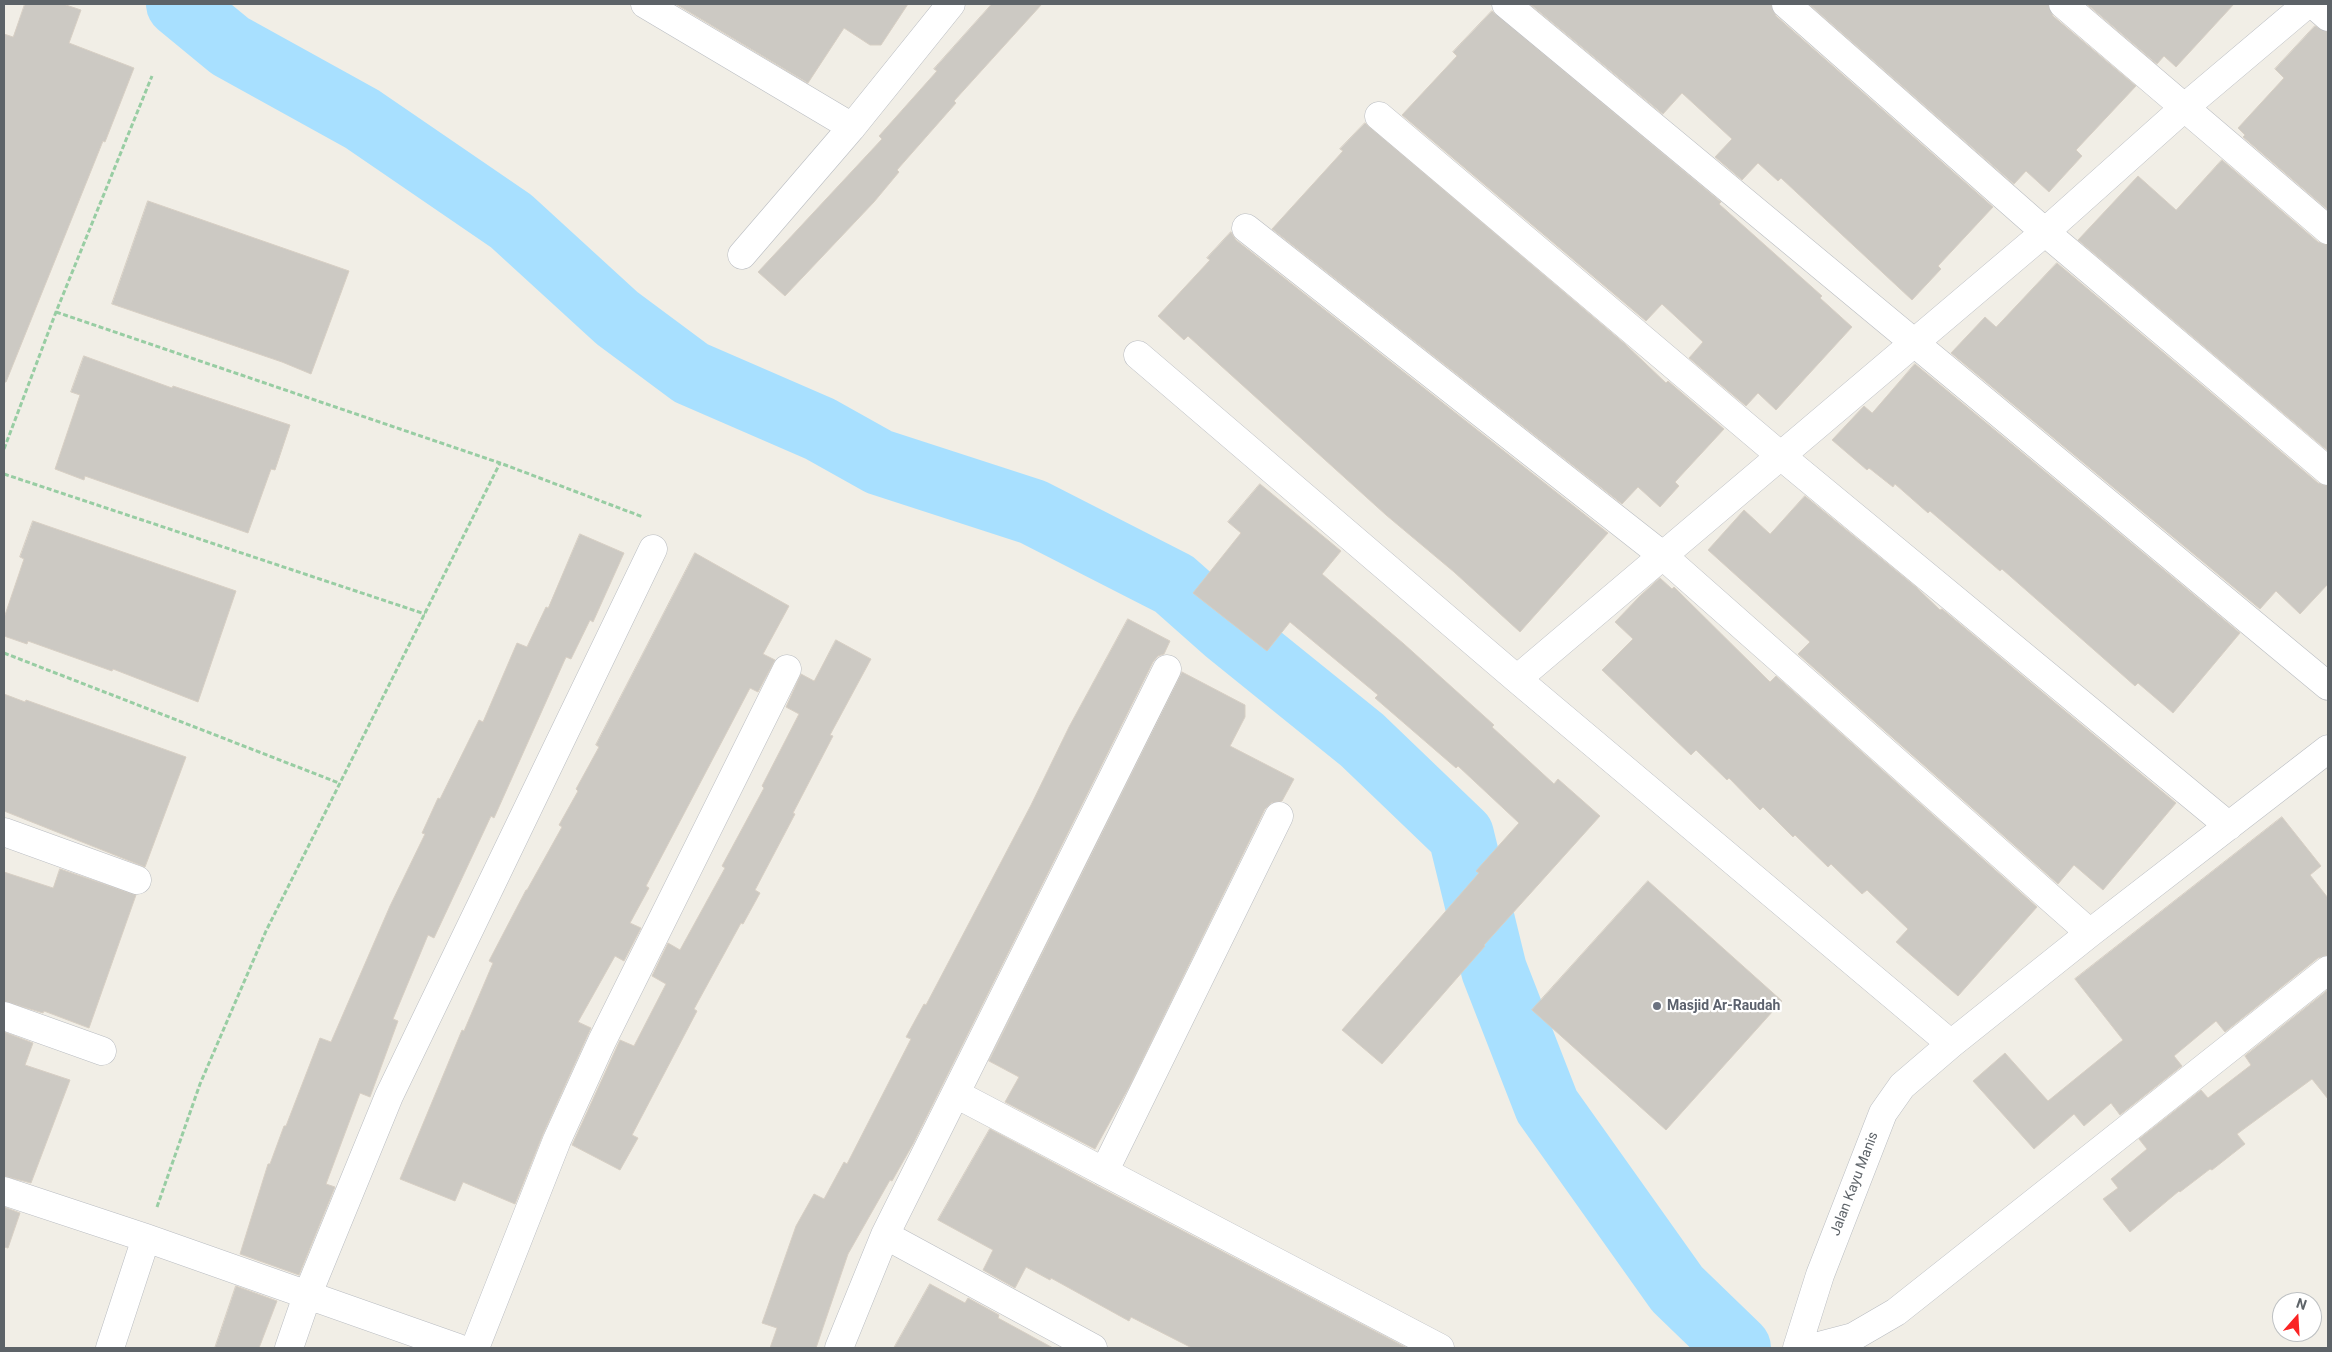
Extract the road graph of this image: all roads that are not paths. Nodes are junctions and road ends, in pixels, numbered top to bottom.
1 (645, 4) edge
2 (951, 4) edge
3 (1506, 4) edge
4 (1786, 4) edge
5 (2063, 4) edge
6 (2307, 4) edge
7 (2313, 4) edge
8 (2328, 17) edge
9 (2185, 108) junction
10 (1379, 116) dead end
11 (852, 127) junction
12 (1246, 228) dead end
13 (2328, 230) edge
14 (2045, 232) junction
15 (742, 255) dead end
16 (1913, 343) junction
17 (1138, 355) dead end
18 (1780, 456) junction
19 (2328, 472) edge
20 (653, 549) road end
21 (1662, 555) junction
22 (787, 669) dead end
23 (1167, 669) dead end
24 (1517, 679) junction
25 (2328, 686) edge
26 (2328, 749) edge
27 (1279, 816) dead end
28 (2229, 826) junction
29 (4, 832) edge
30 (137, 880) dead end
31 (2090, 933) junction
32 (2328, 970) edge
33 (4, 1016) edge
34 (1952, 1044) junction
35 (102, 1051) dead end
36 (956, 1094) junction
37 (1104, 1172) junction
38 (4, 1191) edge
39 (885, 1235) junction
40 (146, 1238) junction
41 (307, 1296) junction
42 (110, 1348) edge
43 (289, 1348) edge
44 (458, 1348) edge
45 (475, 1348) edge
46 (839, 1348) edge
47 (1093, 1348) edge
48 (1440, 1348) edge
49 (1797, 1348) edge
50 (1811, 1348) edge

1 - 11 street
2 - 11 street
3 - 16 street
4 - 14 street
5 - 9 street
6 - 9 street
7 - 8 street
9 - 13 street
9 - 14 street
10 - 18 street
11 - 15 street
12 - 21 street
14 - 16 street
14 - 19 street
16 - 18 street
16 - 25 street
17 - 24 street
18 - 21 street
18 - 28 street
20 - 41 street
21 - 24 street
21 - 31 street
22 - 45 street
23 - 36 street
24 - 34 street
26 - 28 street, Jalan Kayu Manis
27 - 37 street
28 - 31 street, Jalan Kayu Manis
29 - 30 street
31 - 34 street, Jalan Kayu Manis
32 - 50 street
33 - 35 street
34 - 49 street, Jalan Kayu Manis
36 - 37 street
36 - 39 street
37 - 48 street
38 - 40 street
39 - 46 street
39 - 47 street
40 - 41 street
40 - 42 street
41 - 43 street
41 - 44 street

